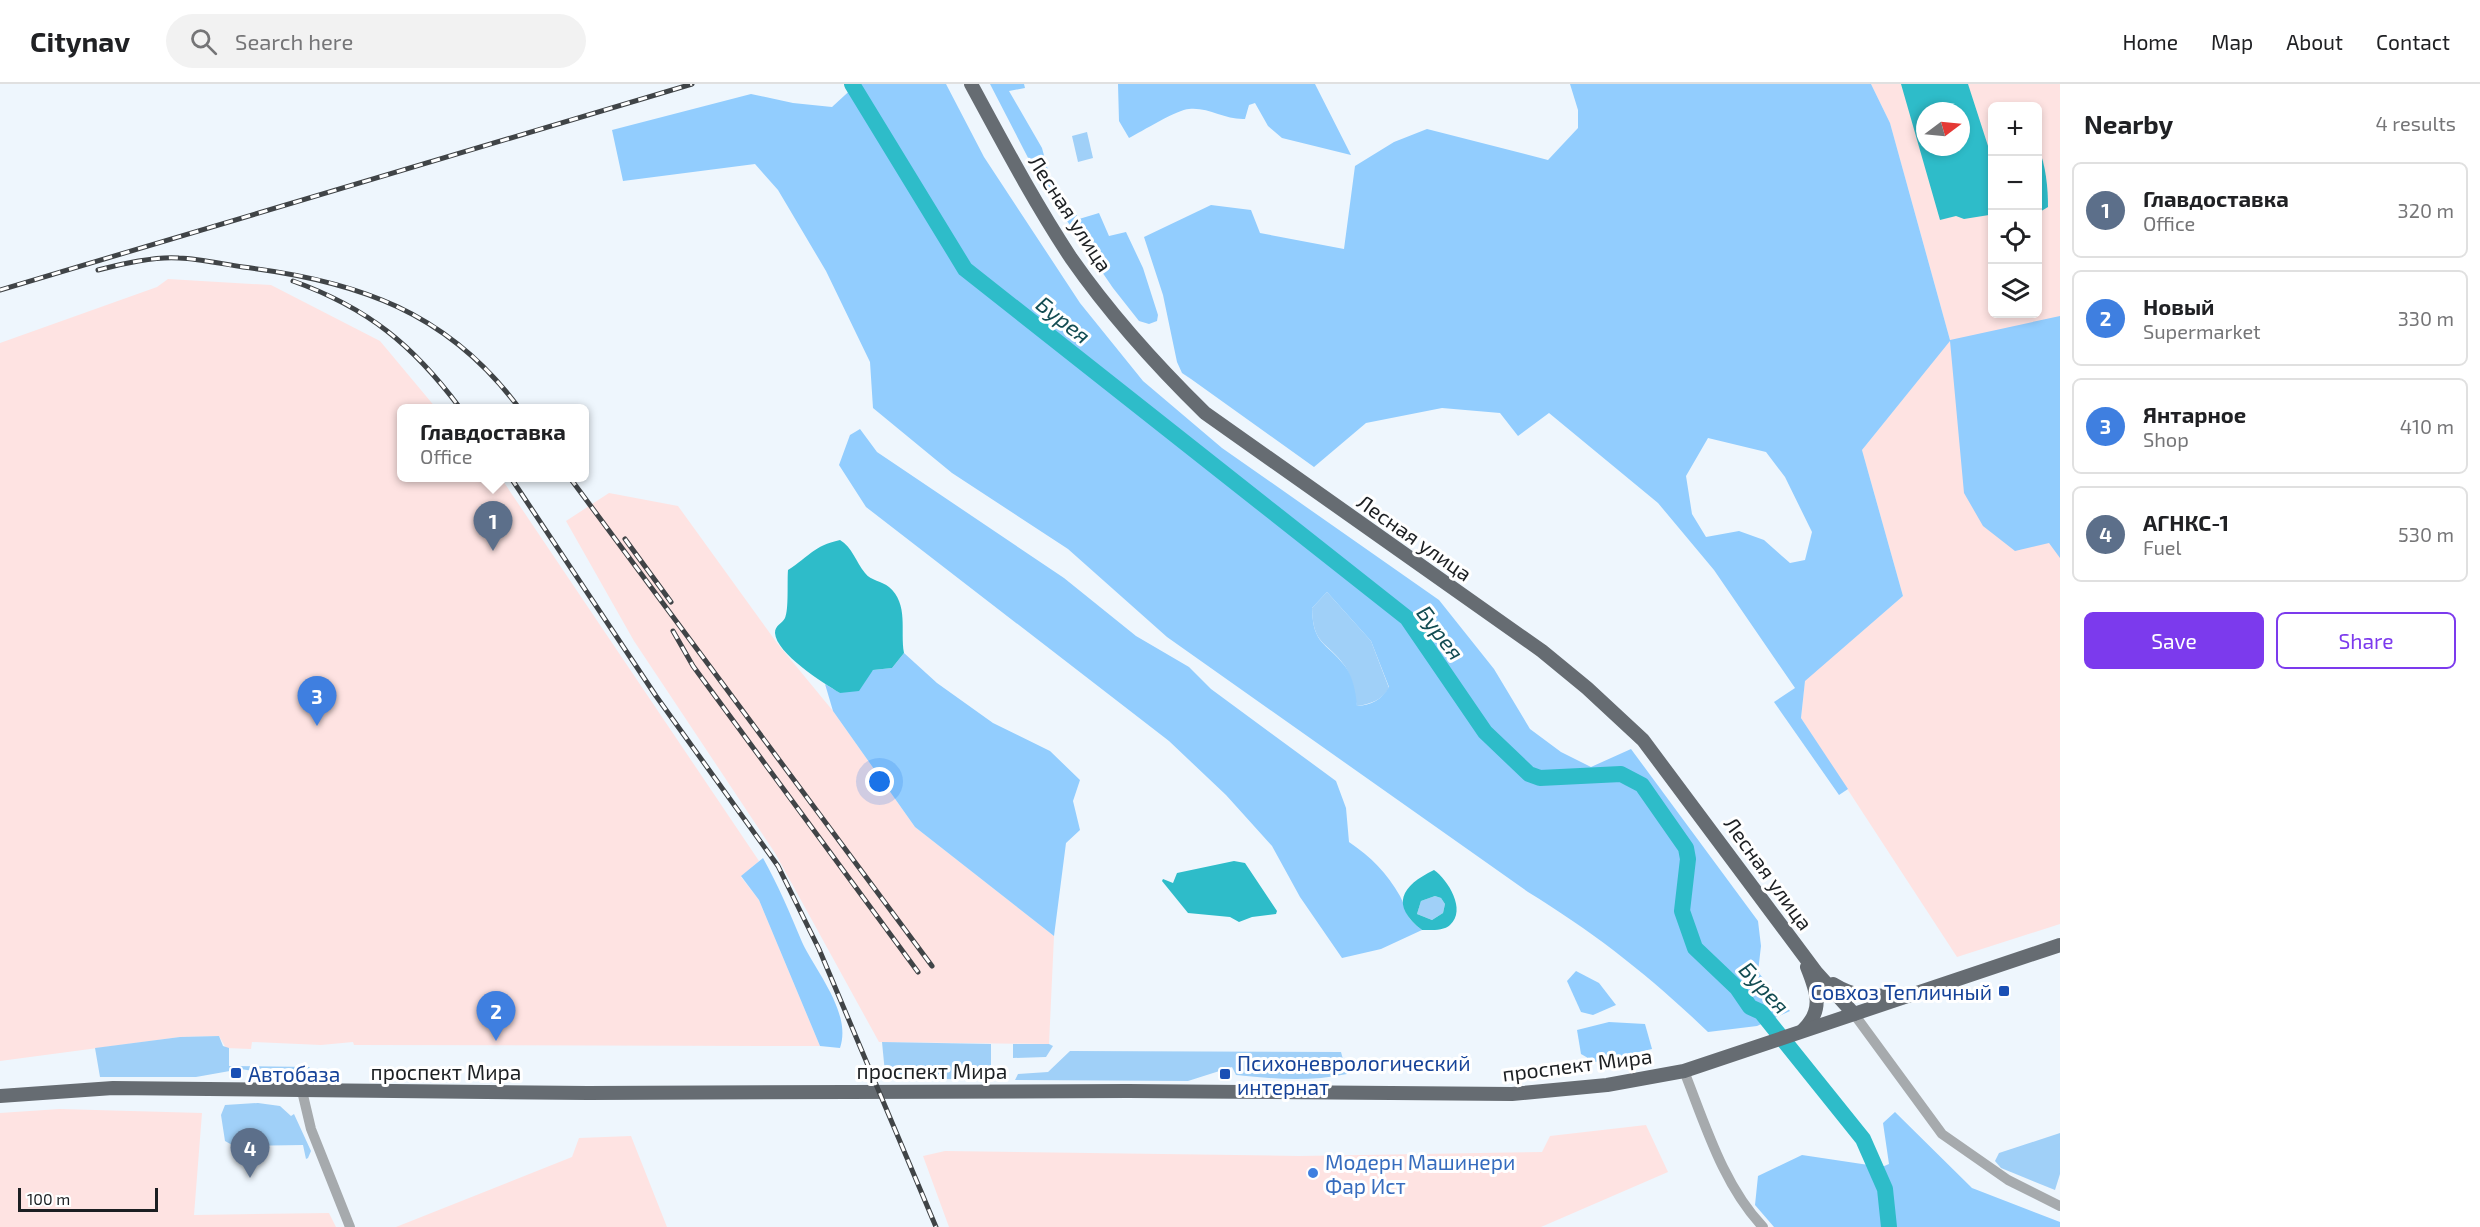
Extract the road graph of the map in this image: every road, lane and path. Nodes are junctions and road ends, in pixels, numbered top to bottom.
1 (971, 84) edge
2 (2060, 945) edge
3 (1801, 951) junction
4 (1820, 976) junction
5 (1935, 987) junction
6 (1854, 1014) junction
7 (1797, 1034) junction
8 (1684, 1071) junction
9 (302, 1091) junction
10 (0, 1096) edge
11 (2060, 1206) edge
12 (350, 1227) edge
13 (1762, 1227) edge

1 - 3 main road, Лесная улица
2 - 5 main road
3 - 4 main road, Лесная улица
3 - 7 main road
4 - 5 main road
4 - 6 main road, Лесная улица
5 - 6 main road, проспект Мира
6 - 7 main road, проспект Мира
6 - 11 street
7 - 8 main road, проспект Мира
8 - 9 main road, проспект Мира
8 - 13 street
9 - 10 main road, проспект Мира
9 - 12 street

